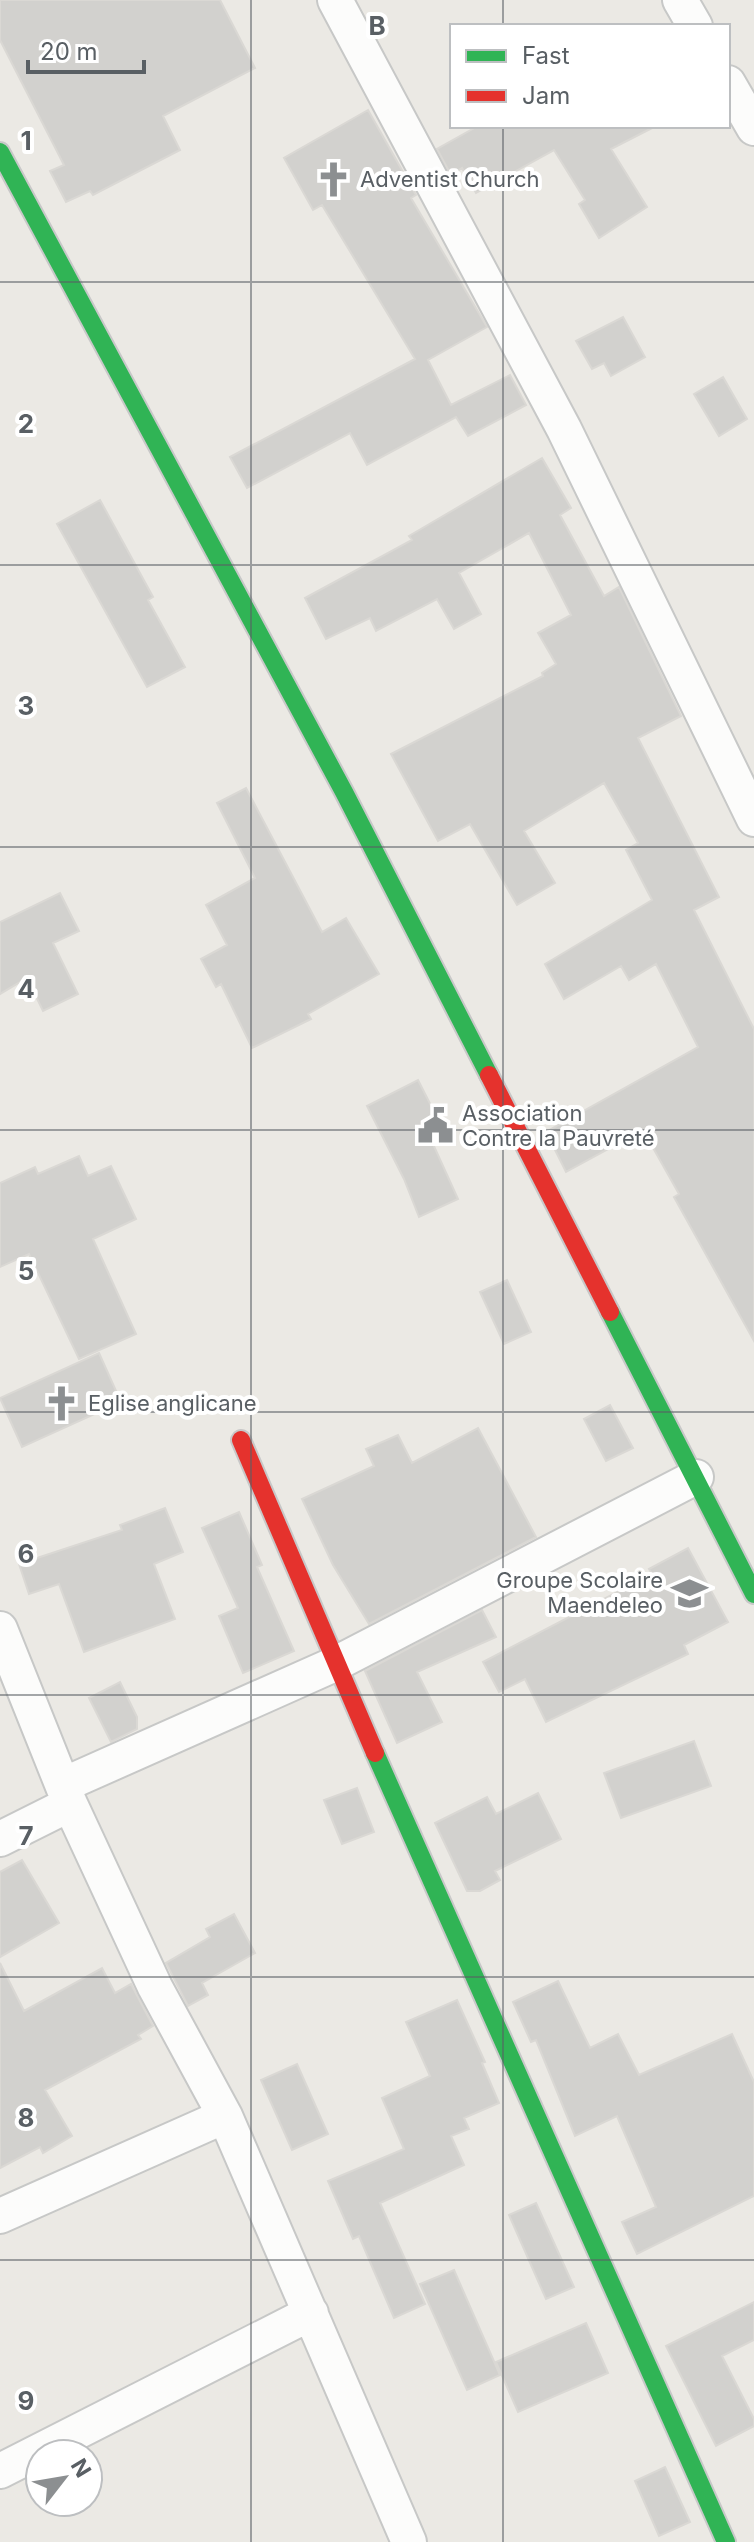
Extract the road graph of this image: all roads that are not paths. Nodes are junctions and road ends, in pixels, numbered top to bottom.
1 (335, 0) edge
2 (680, 0) edge
3 (694, 24) edge
4 (730, 86) edge
5 (754, 128) edge
6 (0, 152) edge
7 (754, 819) edge
8 (241, 1440) dead end
9 (696, 1477) junction
10 (745, 1551) edge
11 (754, 1594) edge
12 (0, 1629) edge
13 (335, 1664) junction
14 (67, 1795) junction
15 (0, 1839) edge
16 (225, 2116) junction
17 (0, 2216) edge
18 (311, 2313) junction
19 (0, 2471) edge
20 (409, 2542) edge
21 (726, 2542) edge

1 - 7 street
2 - 3 street
4 - 5 street
6 - 9 main road
8 - 13 main road
9 - 10 main road
9 - 13 street
10 - 11 main road
12 - 14 street
13 - 14 street
13 - 21 main road
14 - 15 street
14 - 16 street
16 - 17 street
16 - 18 street
18 - 19 street
18 - 20 street

